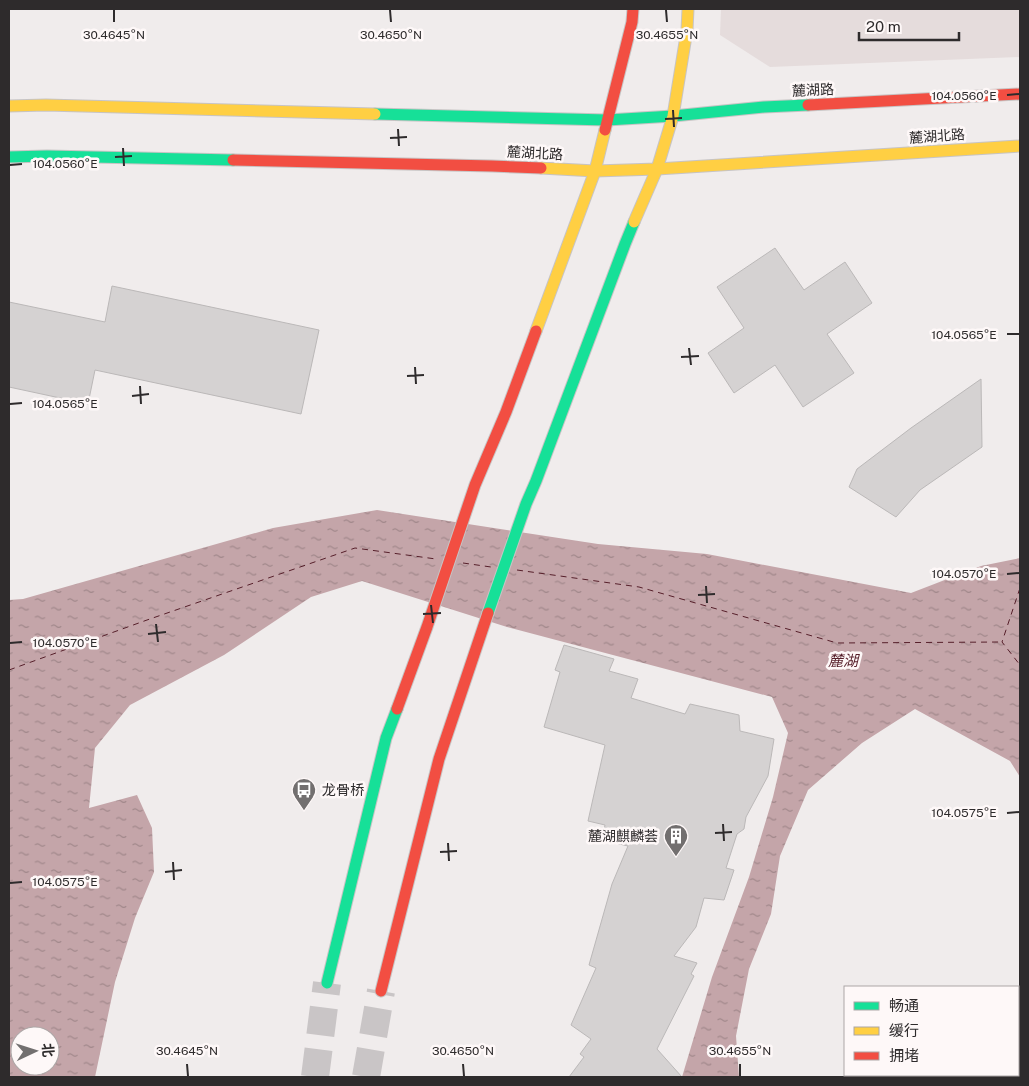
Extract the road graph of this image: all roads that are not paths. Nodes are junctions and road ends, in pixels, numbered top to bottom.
1 (633, 9) edge
2 (688, 9) edge
3 (1020, 94) edge
4 (9, 106) edge
5 (673, 116) junction
6 (607, 120) junction
7 (1020, 146) edge
8 (9, 157) edge
9 (657, 169) junction
10 (595, 171) junction
11 (327, 983) tunnel mouth
12 (382, 990) tunnel mouth

1 - 6 street
2 - 5 street
3 - 5 street, 麓湖路
4 - 6 street, 麓湖路
5 - 6 street, 麓湖路
5 - 9 street
6 - 10 street
7 - 9 street, 麓湖北路
8 - 10 street, 麓湖北路
9 - 10 street, 麓湖北路
9 - 12 street
10 - 11 street

